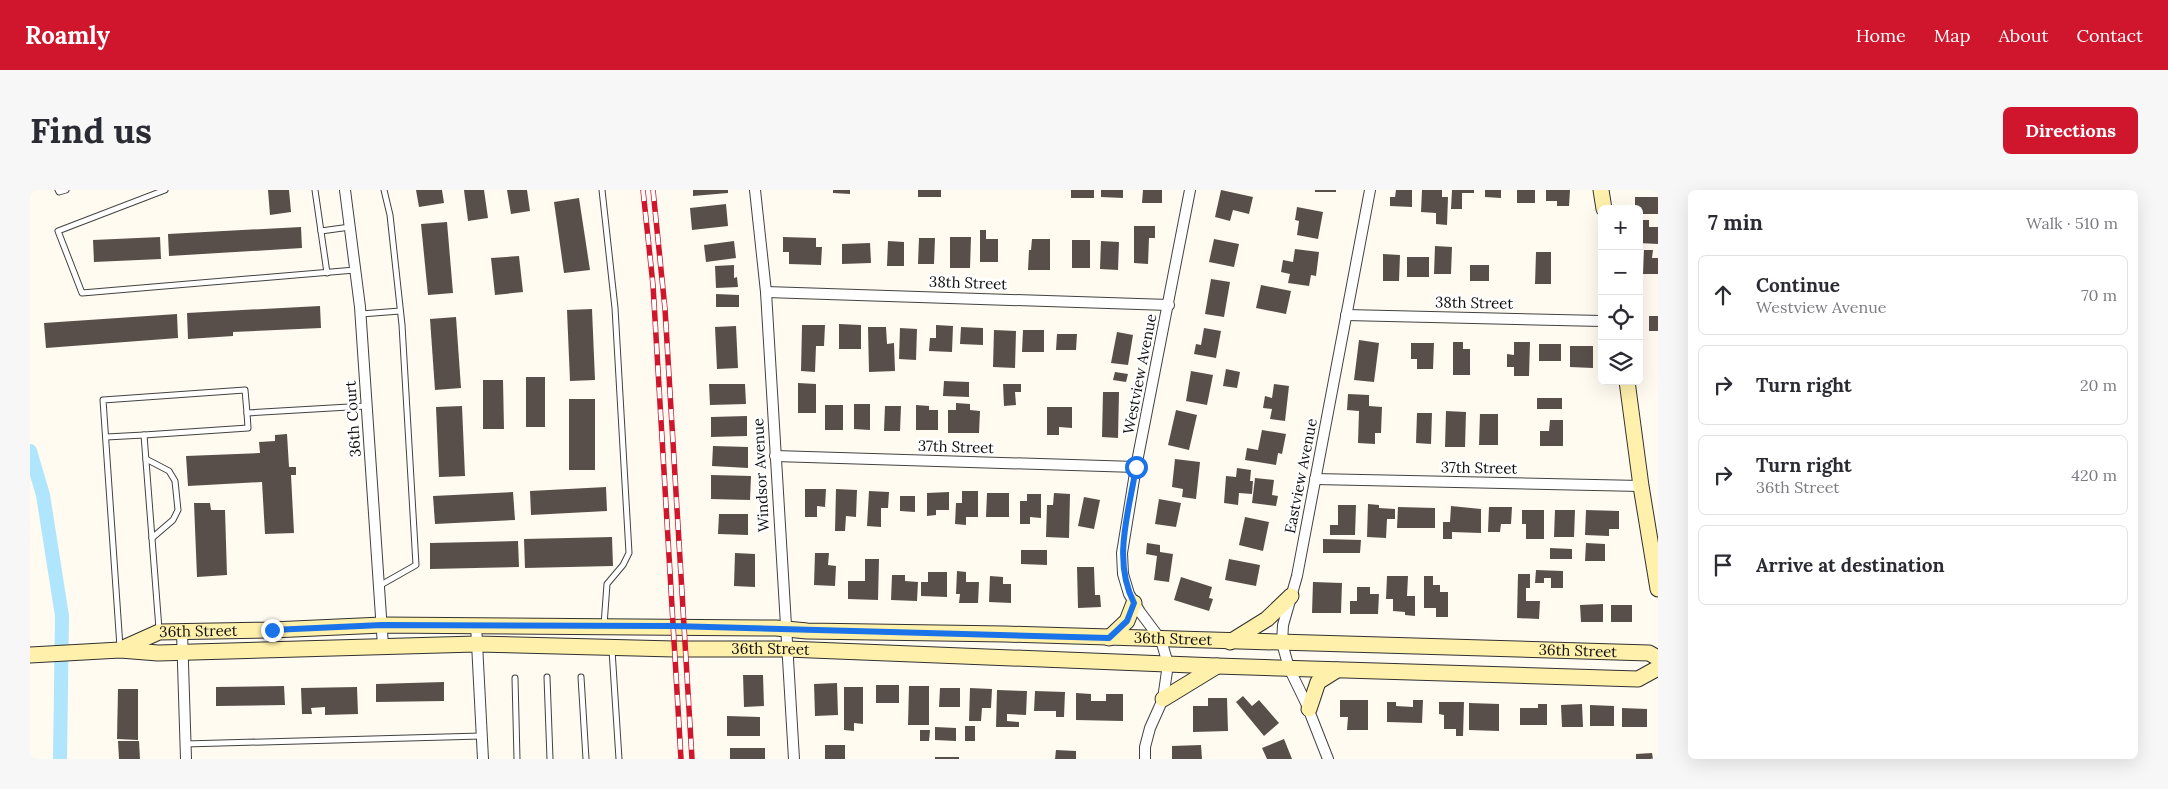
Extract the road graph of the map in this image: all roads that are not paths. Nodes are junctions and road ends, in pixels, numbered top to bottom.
1 (58, 190) edge
2 (66, 190) edge
3 (165, 190) edge
4 (315, 190) edge
5 (345, 190) edge
6 (384, 190) edge
7 (602, 190) edge
8 (755, 190) edge
9 (1190, 190) edge
10 (1370, 190) edge
11 (1601, 190) edge
12 (1603, 205) edge
13 (350, 227) junction
14 (321, 232) junction
15 (356, 270) junction
16 (327, 273) junction
17 (766, 292) junction
18 (1169, 305) junction
19 (400, 311) junction
20 (360, 314) junction
21 (1346, 315) junction
22 (1598, 321) edge
23 (1628, 385) edge
24 (367, 406) junction
25 (247, 413) junction
26 (144, 435) junction
27 (106, 437) junction
28 (775, 456) junction
29 (146, 459) junction
30 (1136, 467) junction
31 (1315, 479) junction
32 (1641, 486) junction
33 (152, 538) junction
34 (379, 586) junction
35 (1658, 589) edge
36 (1292, 596) junction
37 (1134, 603) junction
38 (476, 624) junction
39 (382, 625) junction
40 (604, 625) junction
41 (785, 628) junction
42 (159, 632) junction
43 (182, 632) junction
44 (1109, 638) junction
45 (1161, 640) junction
46 (1230, 642) junction
47 (1282, 643) junction
48 (476, 644) junction
49 (383, 646) junction
50 (612, 646) junction
51 (786, 649) junction
52 (120, 650) junction
53 (183, 653) junction
54 (30, 655) edge
55 (1658, 658) edge
56 (1168, 664) junction
57 (1217, 666) junction
58 (1289, 668) junction
59 (1658, 668) edge
60 (1337, 670) junction
61 (547, 677) dead end
62 (581, 677) dead end
63 (515, 678) dead end
64 (1163, 699) junction
65 (1309, 709) junction
66 (481, 736) junction
67 (185, 744) junction
68 (186, 759) edge
69 (483, 759) edge
70 (517, 759) edge
71 (550, 759) edge
72 (586, 759) edge
73 (619, 759) edge
74 (794, 759) edge
75 (1145, 759) edge
76 (1328, 759) edge

1 - 2 lane
3 - 16 lane
4 - 14 lane
5 - 13 street, 36th Court
6 - 19 lane
7 - 40 lane
8 - 17 street, Windsor Avenue
9 - 18 street, Westview Avenue
10 - 21 street, Eastview Avenue
11 - 12 street
13 - 14 lane
13 - 15 street, 36th Court
14 - 16 lane
15 - 16 lane
15 - 20 street, 36th Court
17 - 18 street, 38th Street
17 - 28 street, Windsor Avenue
18 - 30 street, Westview Avenue
19 - 20 lane
19 - 34 lane
20 - 24 street, 36th Court
21 - 22 street, 38th Street
21 - 31 street, Eastview Avenue
23 - 32 street
24 - 25 lane
24 - 34 street, 36th Court
25 - 26 lane
25 - 27 lane
26 - 27 lane
26 - 29 lane
27 - 52 lane
28 - 30 street, 37th Street
28 - 41 street, Windsor Avenue
29 - 33 lane
29 - 33 lane
30 - 37 street, Westview Avenue
31 - 32 street, 37th Street
31 - 36 street, Eastview Avenue
32 - 35 street
33 - 42 lane
34 - 39 street, 36th Court
36 - 46 street
36 - 47 street, Eastview Avenue
37 - 44 street
37 - 45 street, Westview Avenue
38 - 39 street, 36th Street
38 - 40 street, 36th Street
38 - 48 street
39 - 43 street, 36th Street
39 - 49 street, 36th Court
40 - 41 street, 36th Street
41 - 44 street, 36th Street
41 - 51 street, Windsor Avenue
42 - 43 street, 36th Street
42 - 52 street, 36th Street
43 - 53 street
44 - 45 street, 36th Street
45 - 46 street, 36th Street
45 - 56 street, Westview Avenue
46 - 47 street, 36th Street
47 - 55 street, 36th Street
47 - 58 street, Eastview Avenue
48 - 49 street, 36th Street
48 - 50 street, 36th Street
48 - 66 street
49 - 53 street, 36th Street
50 - 51 street, 36th Street
50 - 73 lane
51 - 56 street, 36th Street
51 - 74 street, Windsor Avenue
52 - 53 street, 36th Street
52 - 54 street, 36th Street
53 - 67 street
56 - 57 street, 36th Street
56 - 64 street, Westview Avenue
57 - 58 street, 36th Street
57 - 64 street
58 - 60 street, 36th Street
58 - 65 street, Eastview Avenue
59 - 60 street, 36th Street
60 - 65 street
61 - 71 lane
62 - 72 lane
63 - 70 lane
64 - 75 street, Westview Avenue
65 - 76 street, Eastview Avenue
66 - 67 lane
66 - 69 street
67 - 68 street

